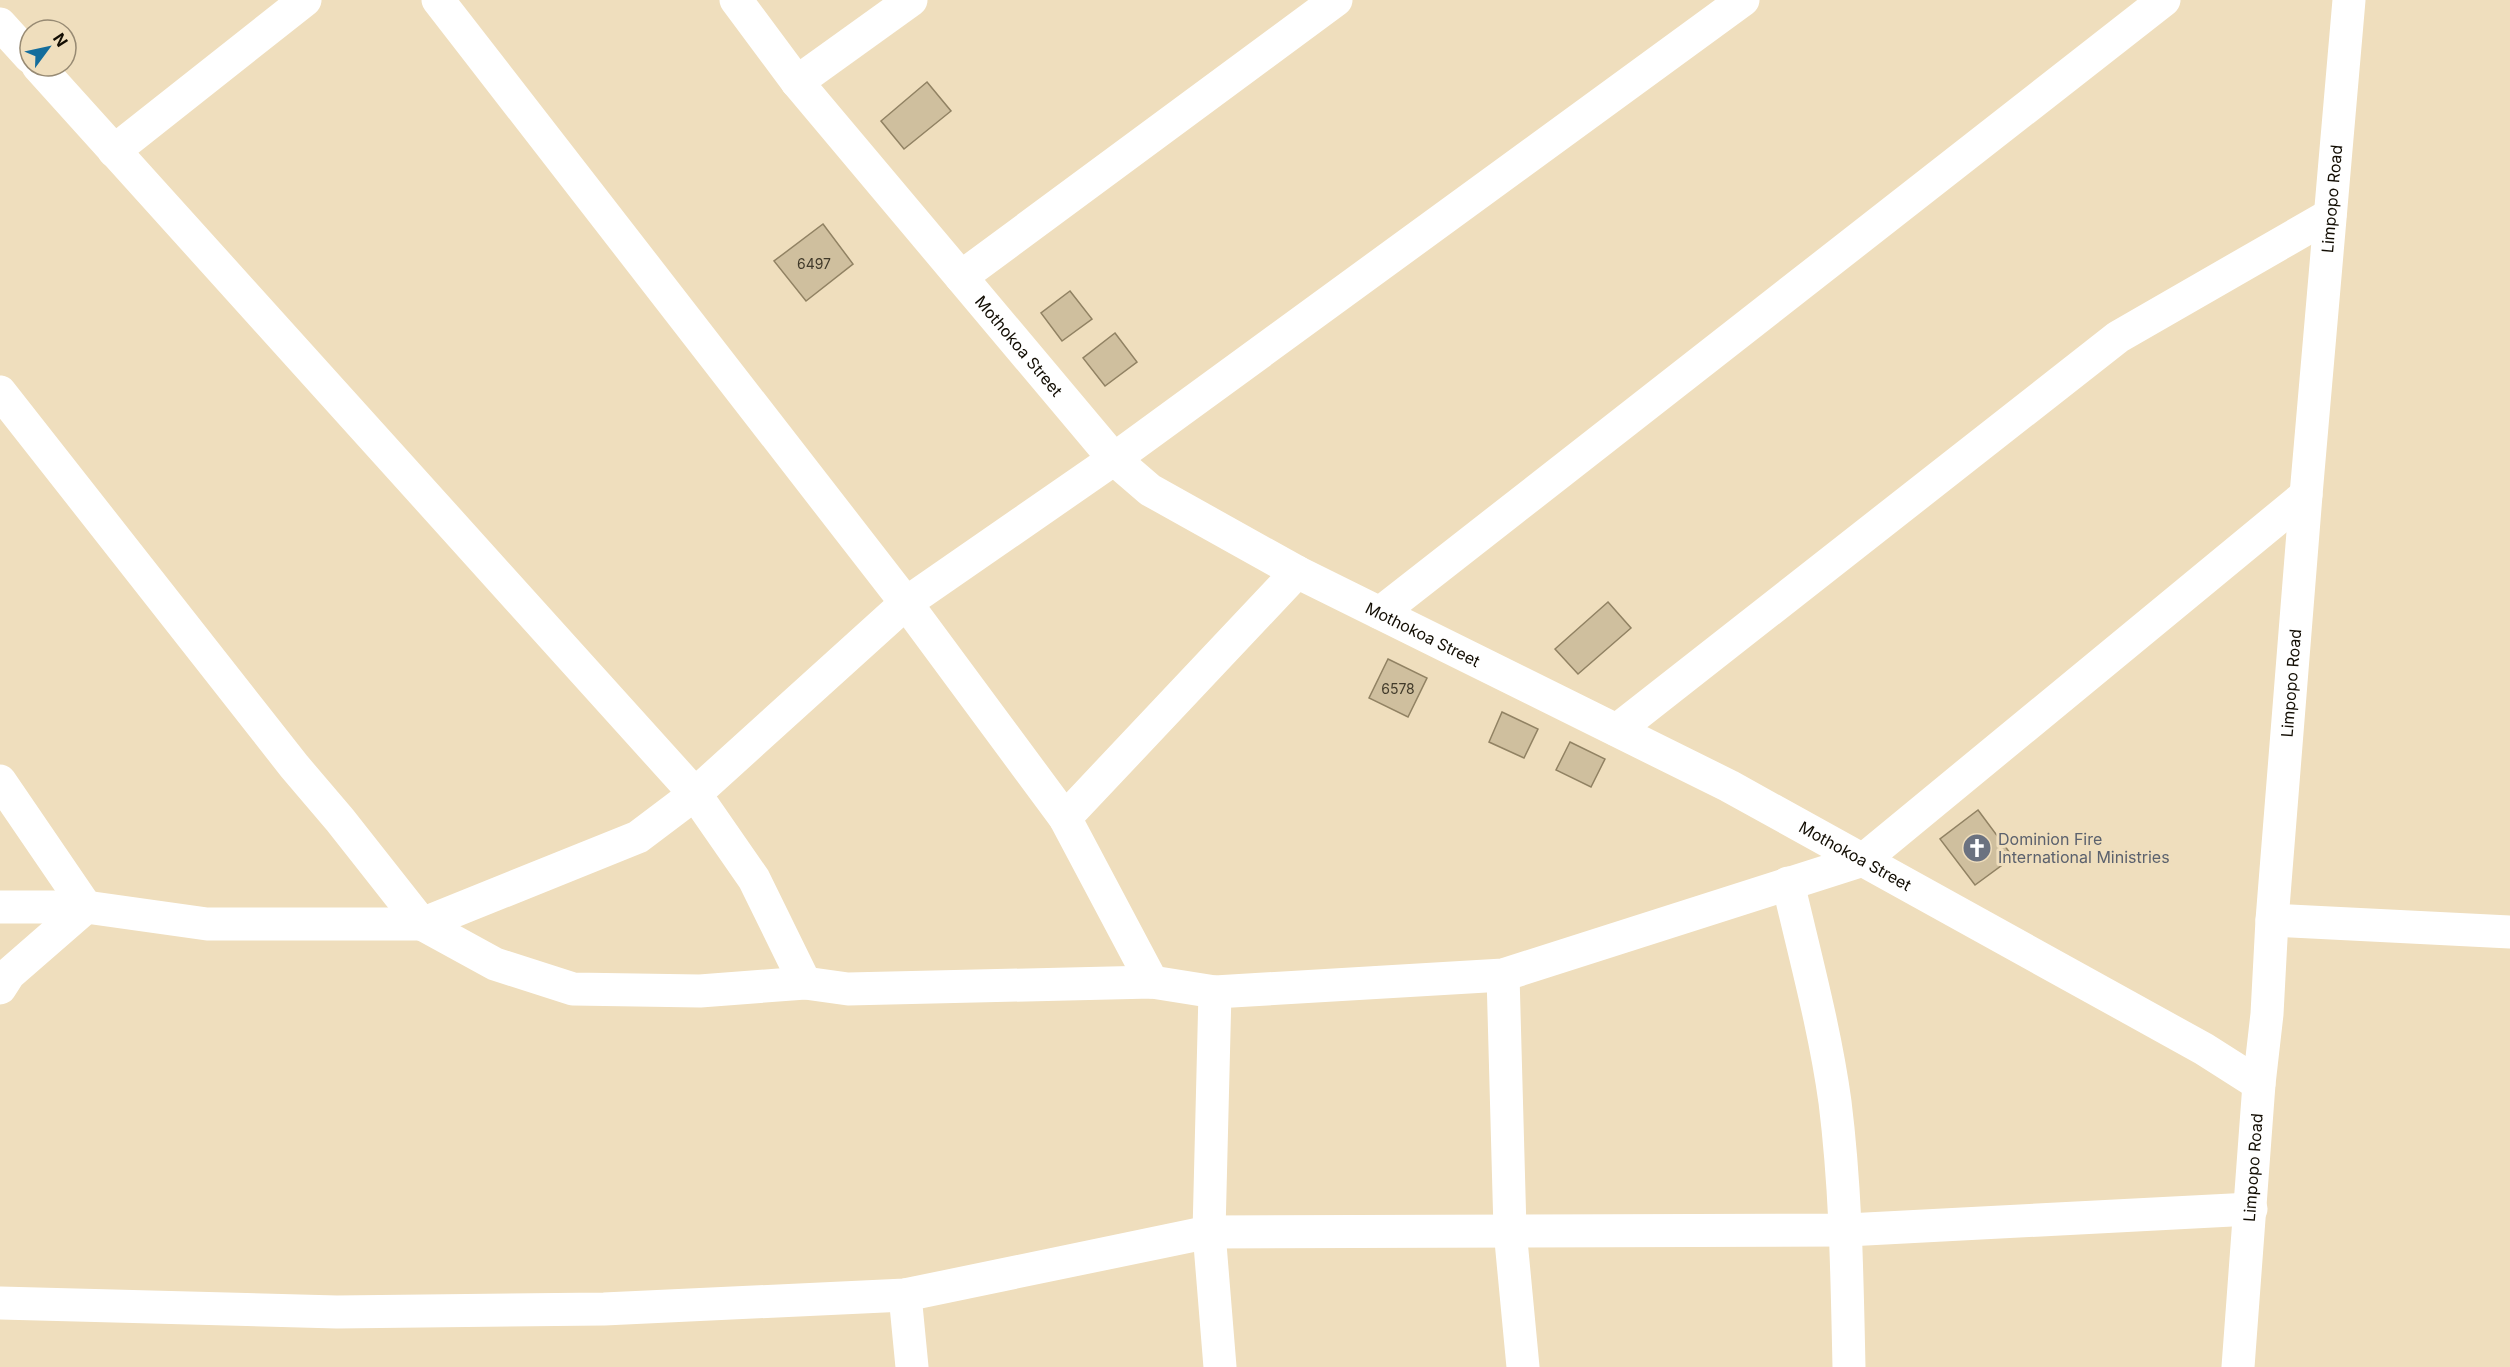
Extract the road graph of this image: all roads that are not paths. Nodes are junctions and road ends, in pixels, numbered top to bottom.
1 (305, 0) edge
2 (438, 0) edge
3 (736, 0) edge
4 (911, 0) edge
5 (1336, 0) edge
6 (1743, 0) edge
7 (2164, 0) edge
8 (2349, 0) edge
9 (0, 24) edge
10 (18, 44) edge
11 (49, 78) edge
12 (797, 82) junction
13 (114, 151) junction
14 (2330, 214) junction
15 (961, 277) junction
16 (0, 392) edge
17 (1114, 459) junction
18 (2306, 495) junction
19 (1297, 572) junction
20 (906, 603) junction
21 (1380, 613) junction
22 (1617, 730) junction
23 (0, 781) edge
24 (694, 794) junction
25 (1065, 818) junction
26 (1863, 860) junction
27 (1788, 884) junction
28 (0, 907) edge
29 (86, 907) junction
30 (2272, 920) junction
31 (422, 924) junction
32 (2510, 932) edge
33 (1503, 975) junction
34 (1152, 982) junction
35 (805, 983) junction
36 (0, 988) edge
37 (1215, 992) junction
38 (2259, 1084) junction
39 (2251, 1209) junction
40 (1510, 1230) junction
41 (1847, 1230) junction
42 (1209, 1232) junction
43 (905, 1295) junction
44 (0, 1303) edge
45 (912, 1367) edge
46 (1220, 1367) edge
47 (1523, 1367) edge
48 (1849, 1367) edge
49 (2238, 1367) edge

1 - 13 street
2 - 20 street
3 - 12 street, Mothokoa Street
4 - 12 street
5 - 15 street
6 - 17 street
7 - 21 street
8 - 14 street, Limpopo Road
9 - 10 street
11 - 13 street
12 - 15 street, Mothokoa Street
13 - 24 street
14 - 18 street, Limpopo Road
14 - 22 street
15 - 17 street, Mothokoa Street
16 - 31 street
17 - 19 street, Mothokoa Street
17 - 20 street
18 - 26 street
18 - 30 street, Limpopo Road
19 - 21 street, Mothokoa Street
19 - 25 street
20 - 24 street
20 - 25 street
21 - 22 street, Mothokoa Street
22 - 26 street, Mothokoa Street
23 - 29 street
24 - 31 street
24 - 35 street
25 - 34 street
26 - 27 street
26 - 38 street, Mothokoa Street
27 - 33 street
27 - 41 street
28 - 29 street
29 - 31 street
29 - 36 street
30 - 32 street
30 - 38 street, Limpopo Road
31 - 35 street
33 - 37 street
33 - 40 street
34 - 35 street
34 - 37 street
37 - 42 street
38 - 39 street, Limpopo Road
39 - 41 street
39 - 49 street, Limpopo Road
40 - 41 street
40 - 42 street
40 - 47 street
41 - 48 street
42 - 43 street
42 - 46 street
43 - 44 street
43 - 45 street

